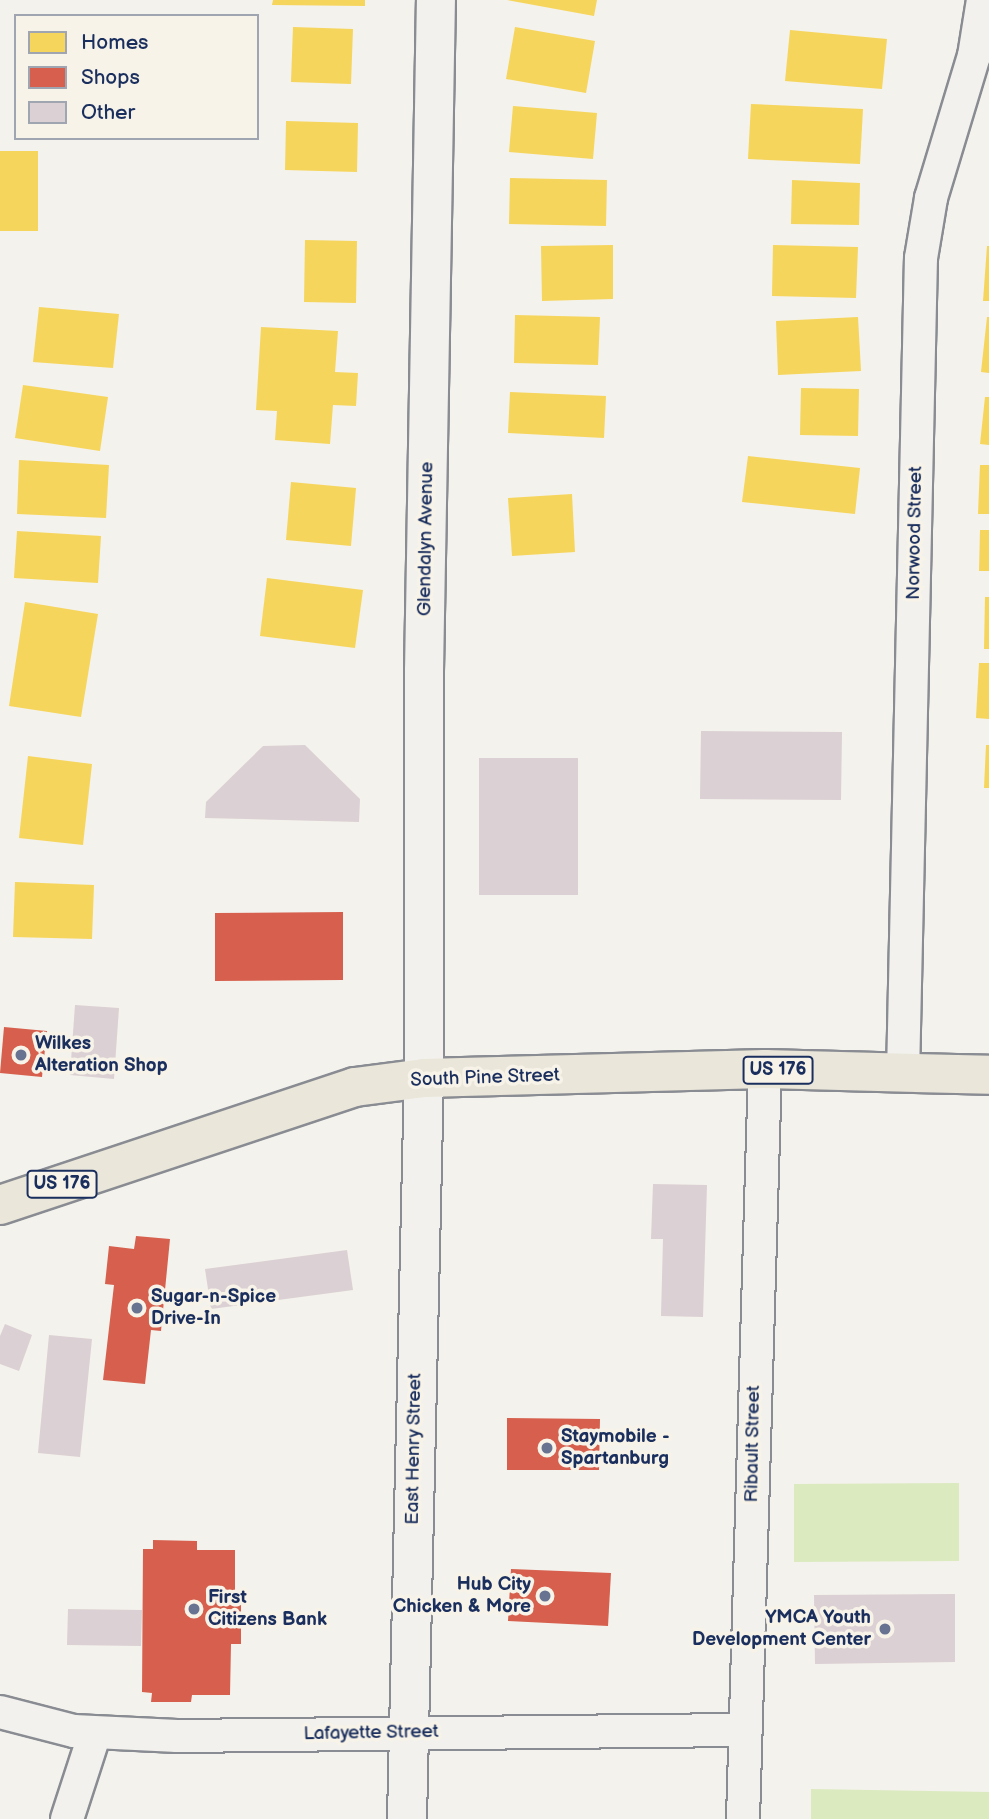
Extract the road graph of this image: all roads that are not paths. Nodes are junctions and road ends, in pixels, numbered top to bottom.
1 (436, 0) edge
2 (983, 0) edge
3 (765, 1069) junction
4 (903, 1075) junction
5 (989, 1075) edge
6 (424, 1079) junction
7 (0, 1205) edge
8 (0, 1712) edge
9 (744, 1730) junction
10 (408, 1732) junction
11 (95, 1733) junction
12 (66, 1819) edge
13 (407, 1819) edge
14 (743, 1819) edge

1 - 6 street, Glendalyn Avenue
2 - 4 street, Norwood Street
3 - 4 highway, South Pine Street / US 176
3 - 6 highway, South Pine Street / US 176
3 - 9 street, Ribault Street
4 - 5 highway, South Pine Street / US 176
6 - 7 highway, South Pine Street / US 176
6 - 10 street, East Henry Street
8 - 11 street, Lafayette Street
9 - 10 street, Lafayette Street
9 - 14 street, Ribault Street
10 - 11 street, Lafayette Street
10 - 13 street, East Henry Street
11 - 12 street

